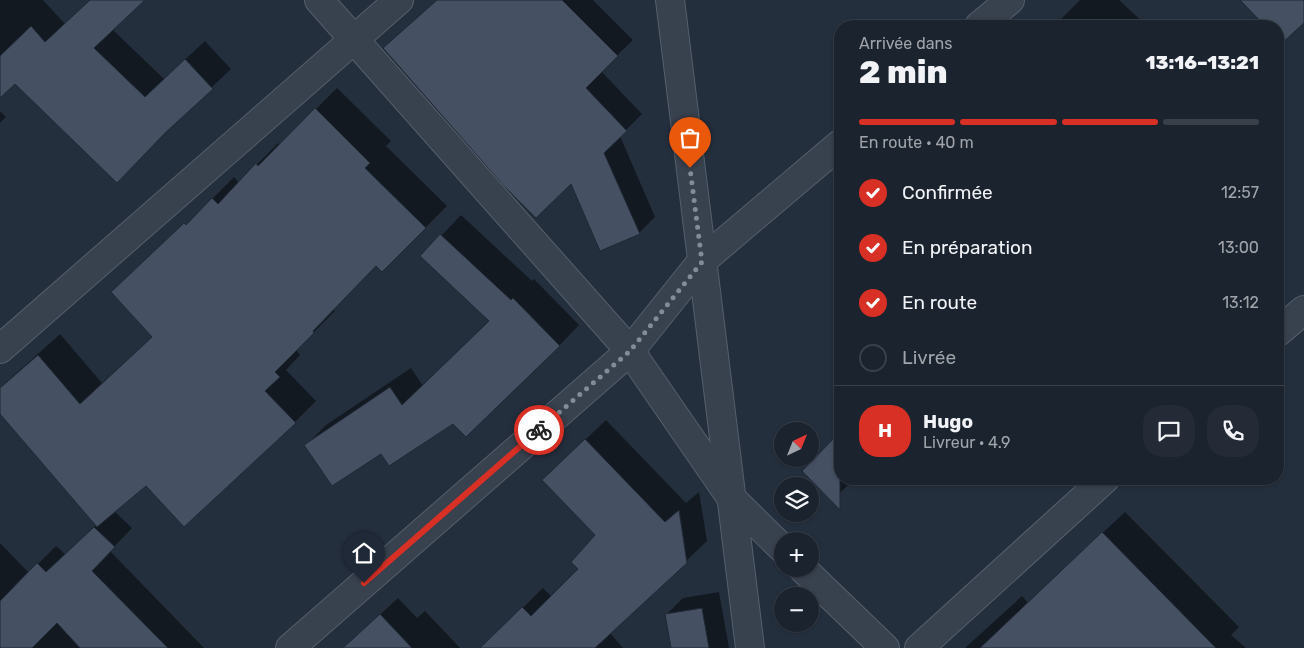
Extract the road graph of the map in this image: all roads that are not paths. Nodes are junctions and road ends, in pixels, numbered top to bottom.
1 (319, 0) edge
2 (399, 0) edge
3 (670, 0) edge
4 (1010, 0) edge
5 (987, 20) edge
6 (354, 40) junction
7 (834, 149) edge
8 (702, 262) junction
9 (1304, 310) edge
10 (1284, 327) edge
11 (0, 349) edge
12 (630, 351) junction
13 (1098, 485) edge
14 (732, 499) junction
15 (774, 540) edge
16 (811, 577) edge
17 (290, 648) edge
18 (750, 648) edge
19 (885, 648) edge
20 (919, 648) edge

1 - 6 street
2 - 6 street
3 - 8 street
4 - 5 street
6 - 11 street
6 - 12 street
7 - 8 street
8 - 12 street
8 - 14 street
9 - 10 street
12 - 14 street
12 - 17 street
13 - 20 street
14 - 15 street
14 - 18 street
16 - 19 street

